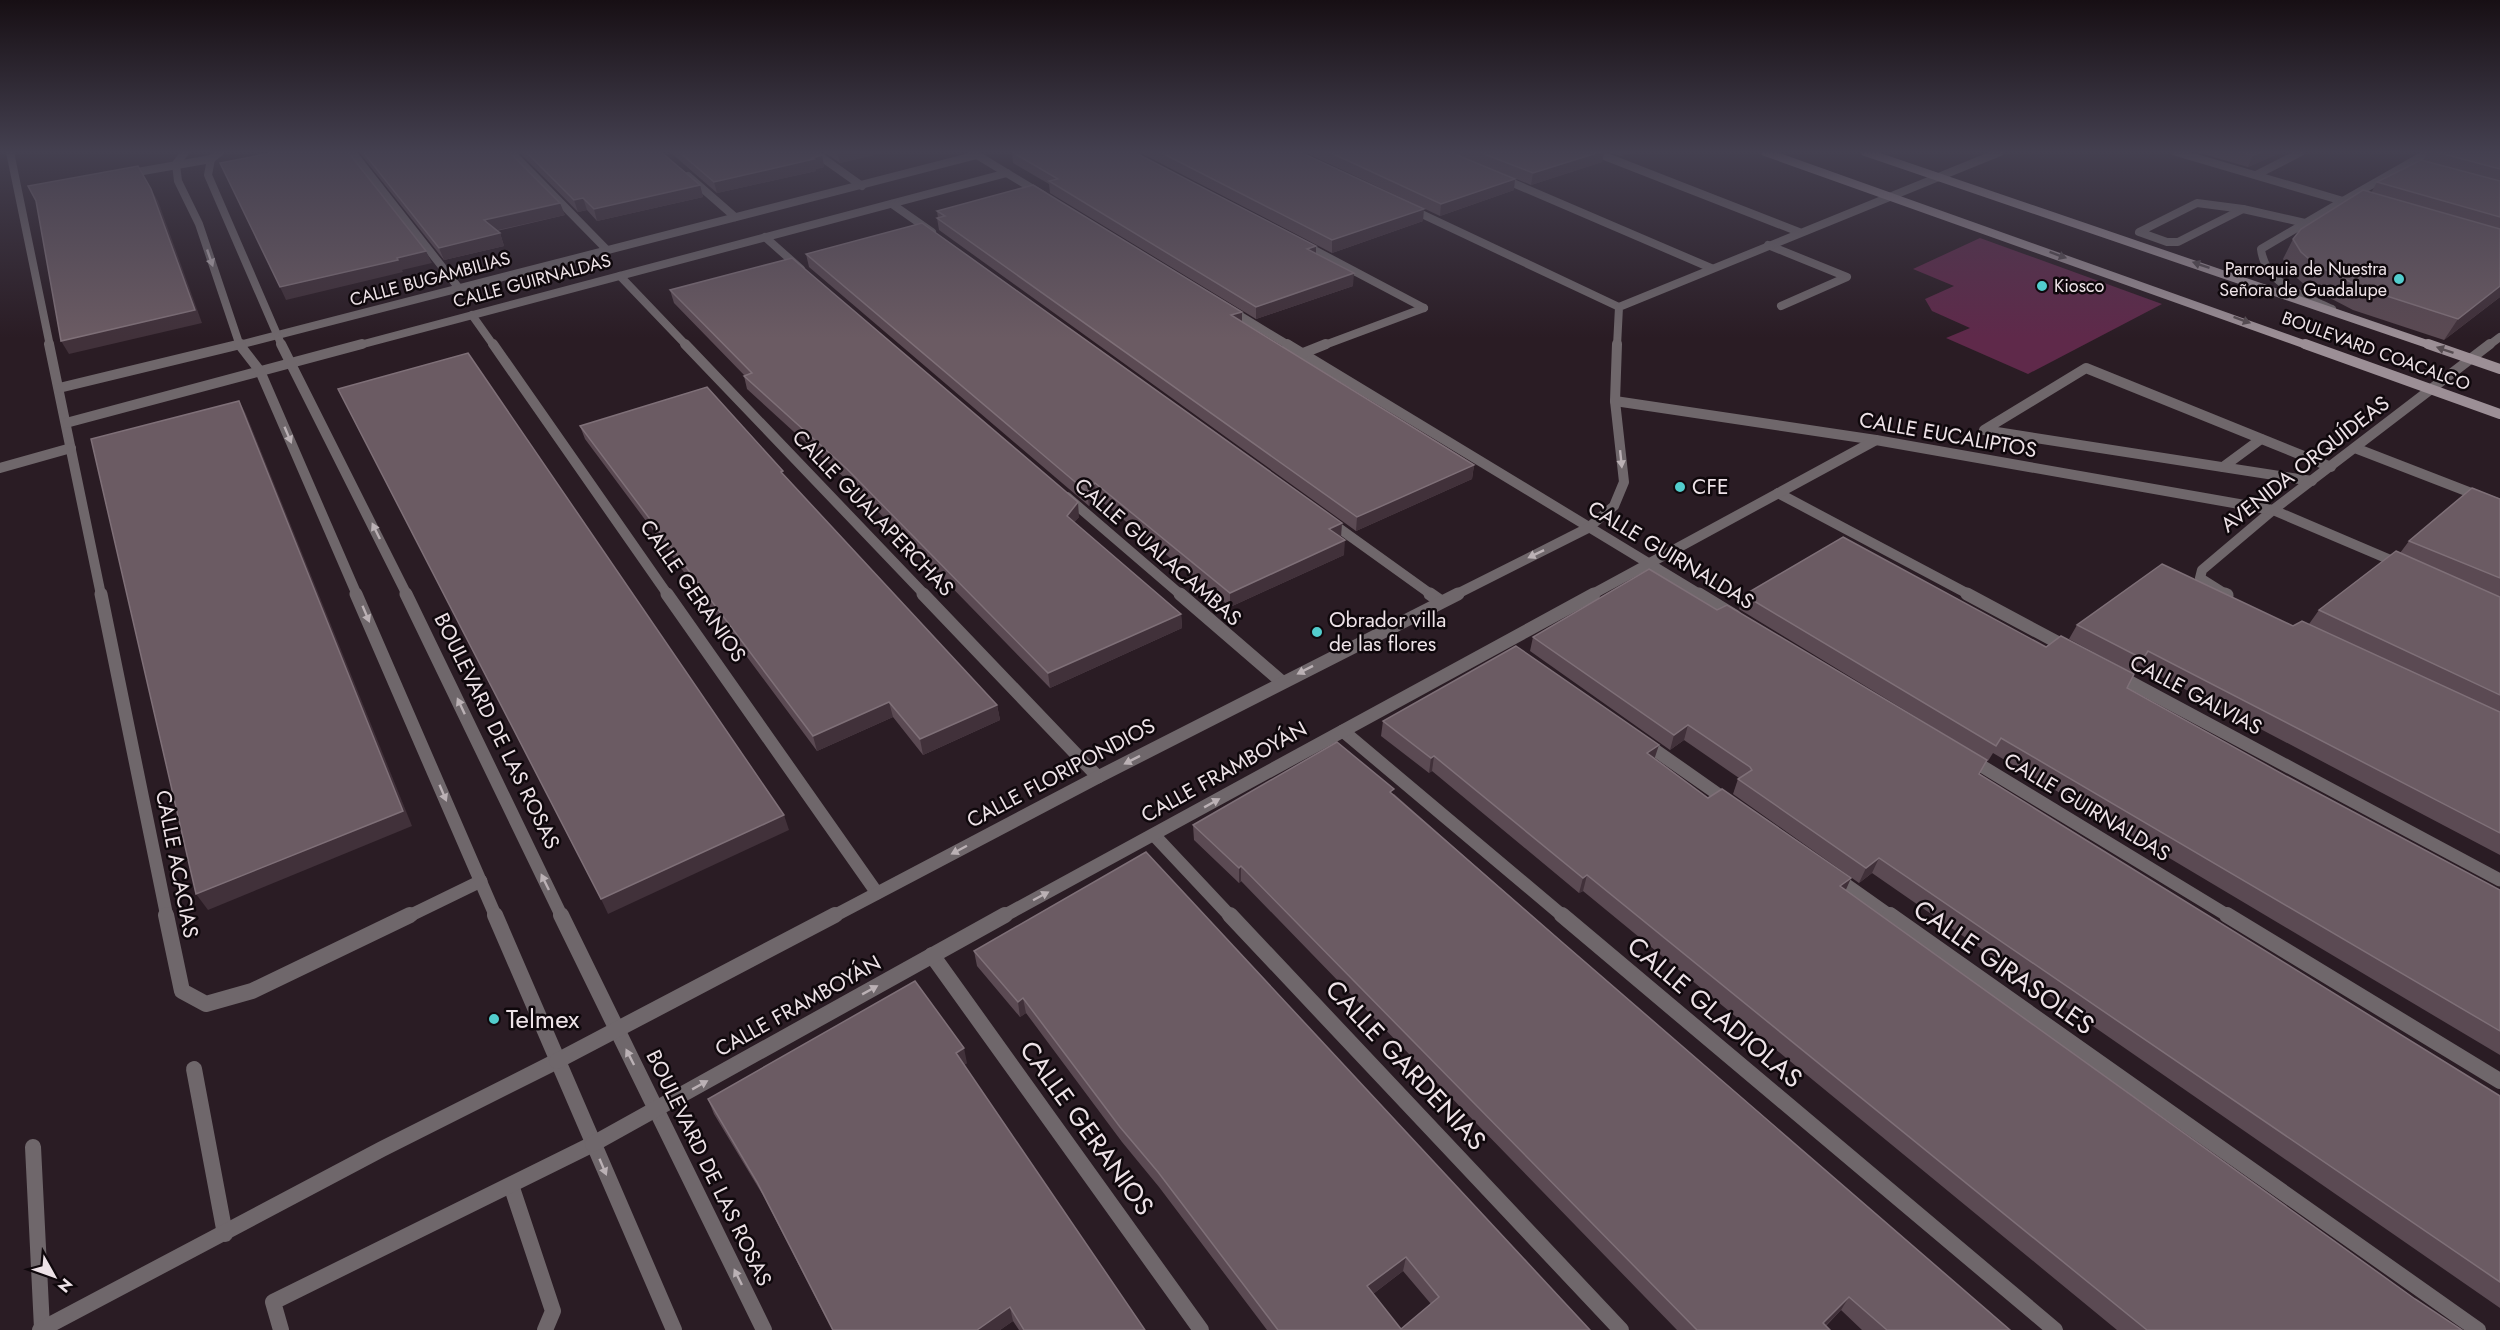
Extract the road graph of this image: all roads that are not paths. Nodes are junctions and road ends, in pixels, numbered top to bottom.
1 (22, 214) edge
2 (194, 214) edge
3 (225, 214) edge
4 (401, 214) edge
5 (572, 214) edge
6 (732, 214) edge
7 (747, 214) edge
8 (853, 214) edge
9 (906, 214) edge
10 (1422, 214) edge
11 (1585, 214) edge
12 (1753, 214) edge
13 (1845, 214) edge
14 (1942, 214) edge
15 (2048, 214) edge
16 (2175, 214) edge
17 (2233, 214) edge
18 (2265, 214) edge
19 (2320, 214) edge
20 (735, 217) junction
21 (2305, 223) junction
22 (1799, 232) junction
23 (765, 237) junction
24 (940, 238) edge
25 (1297, 241) edge
26 (1768, 245) junction
27 (607, 250) junction
28 (1711, 268) junction
29 (620, 276) junction
30 (810, 276) edge
31 (458, 287) junction
32 (1220, 304) edge
33 (1781, 306) dead end
34 (1619, 307) junction
35 (2336, 311) junction
36 (472, 315) junction
37 (276, 335) junction
38 (2500, 337) edge
39 (239, 345) junction
40 (1301, 354) junction
41 (2471, 359) junction
42 (292, 363) junction
43 (2500, 369) edge
44 (260, 371) junction
45 (59, 388) junction
46 (2433, 390) junction
47 (1615, 401) junction
48 (2500, 414) edge
49 (66, 423) junction
50 (2261, 439) junction
51 (1876, 440) junction
52 (2355, 447) junction
53 (71, 448) junction
54 (2331, 466) junction
55 (2223, 467) junction
56 (0, 468) edge
57 (2312, 481) junction
58 (1055, 487) edge
59 (1778, 493) junction
60 (2500, 504) edge
61 (2273, 510) junction
62 (1325, 518) edge
63 (1588, 528) junction
64 (1648, 563) junction
65 (2414, 570) edge
66 (2234, 598) edge
67 (1440, 602) junction
68 (1750, 625) edge
69 (1503, 642) junction
70 (1522, 656) edge
71 (2081, 656) edge
72 (2102, 667) edge
73 (1282, 682) junction
74 (1343, 730) junction
75 (1629, 732) edge
76 (1963, 754) edge
77 (1098, 777) junction
78 (1737, 807) edge
79 (1154, 835) junction
80 (1825, 869) edge
81 (2500, 880) edge
82 (481, 881) junction
83 (877, 893) junction
84 (932, 955) junction
85 (616, 1030) junction
86 (557, 1061) junction
87 (194, 1069) dead end
88 (2500, 1081) edge
89 (656, 1110) junction
90 (593, 1144) junction
91 (33, 1147) dead end
92 (511, 1185) junction
93 (225, 1234) junction
94 (670, 1328) edge
95 (41, 1329) edge
96 (280, 1330) edge
97 (545, 1330) edge
98 (764, 1330) edge
99 (1201, 1330) edge
100 (1621, 1330) edge
101 (2055, 1330) edge
102 (2478, 1330) edge

1 - 45 street, CALLE ACACIAS
2 -> 39 street
3 - 37 street, BOULEVARD DE LAS ROSAS
4 - 31 street
5 - 27 street
6 - 20 street
7 - 20 street, CALLE BUGAMBILIAS
8 - 23 street, CALLE GUIRNALDAS
9 - 24 street
10 - 34 street
11 - 28 street
12 - 22 street
13 - 22 street
14 -> 46 main road, BOULEVARD COACALCO
35 -> 15 main road, BOULEVARD COACALCO
16 - 17 street
18 - 21 street
19 - 21 street
20 - 27 street, CALLE BUGAMBILIAS
21 - 35 street
22 - 26 street
23 - 29 street, CALLE GUIRNALDAS
23 - 30 street
25 - 40 street
26 - 28 street
26 - 33 street
27 - 31 street, CALLE BUGAMBILIAS
28 - 34 street
29 - 36 street, CALLE GUIRNALDAS
29 - 77 street, CALLE GUALAPERCHAS
31 - 37 street, CALLE BUGAMBILIAS
32 - 40 street, CALLE GUIRNALDAS
34 - 47 street, CALLE FLORIPONDIOS
41 -> 35 main road, BOULEVARD COACALCO
36 - 42 street, CALLE GUIRNALDAS
36 - 83 street, CALLE GERANIOS
37 - 39 street, CALLE BUGAMBILIAS
37 - 42 street, BOULEVARD DE LAS ROSAS
38 - 41 street
39 - 44 street
39 - 45 street, CALLE BUGAMBILIAS
40 - 63 street, CALLE GUIRNALDAS
41 - 43 main road, BOULEVARD COACALCO
41 - 46 street
42 - 44 street, CALLE GUIRNALDAS
85 -> 42 street, BOULEVARD DE LAS ROSAS
44 - 49 street, CALLE GUIRNALDAS
44 -> 82 street
45 - 49 street, CALLE ACACIAS
46 - 48 main road, BOULEVARD COACALCO
46 - 52 street, AVENIDA ORQUÍDEAS
47 - 51 street, CALLE EUCALIPTOS
47 -> 63 street, CALLE FLORIPONDIOS
49 - 53 street, CALLE ACACIAS
50 - 54 street
50 - 55 street
50 - 55 street
51 - 59 street, CALLE FRAMBOYÁN
51 - 61 street, CALLE EUCALIPTOS
52 - 54 street, AVENIDA ORQUÍDEAS
52 - 60 street
53 - 56 street
53 - 82 street, CALLE ACACIAS
54 - 57 street, AVENIDA ORQUÍDEAS
55 - 57 street
57 - 61 street, AVENIDA ORQUÍDEAS
58 - 73 street, CALLE GUALACAMBAS
59 - 64 street, CALLE FRAMBOYÁN
59 - 71 street
61 - 65 street, CALLE EUCALIPTOS
61 - 66 street, AVENIDA ORQUÍDEAS
62 - 67 street
63 - 64 street, CALLE GUIRNALDAS
63 -> 67 street, CALLE FLORIPONDIOS
64 - 68 street, CALLE GUIRNALDAS
64 - 69 street, CALLE FRAMBOYÁN
67 -> 73 street, CALLE FLORIPONDIOS
69 - 70 street
69 - 74 street, CALLE FRAMBOYÁN
72 - 81 street, CALLE GALVIAS
73 -> 77 street, CALLE FLORIPONDIOS
79 -> 74 street, CALLE FRAMBOYÁN
74 - 101 street, CALLE GLADIOLAS
75 - 78 street
76 - 88 street, CALLE GUIRNALDAS
77 -> 83 street, CALLE FLORIPONDIOS
84 -> 79 street, CALLE FRAMBOYÁN
79 - 100 street, CALLE GARDENIAS
80 - 102 street, CALLE GIRASOLES
82 - 86 street
83 - 85 street, CALLE FLORIPONDIOS
89 -> 84 street, CALLE FRAMBOYÁN
84 - 99 street, CALLE GERANIOS
85 - 86 street, CALLE FLORIPONDIOS
89 -> 85 street, BOULEVARD DE LAS ROSAS
86 - 90 street
86 - 93 street, CALLE FLORIPONDIOS
87 - 93 street
89 - 90 street, CALLE FRAMBOYÁN
98 -> 89 street, BOULEVARD DE LAS ROSAS
90 - 92 street, CALLE FRAMBOYÁN
90 -> 94 street
91 - 95 street
92 - 96 street, CALLE FRAMBOYÁN
92 - 97 street
93 - 95 street, CALLE FLORIPONDIOS

